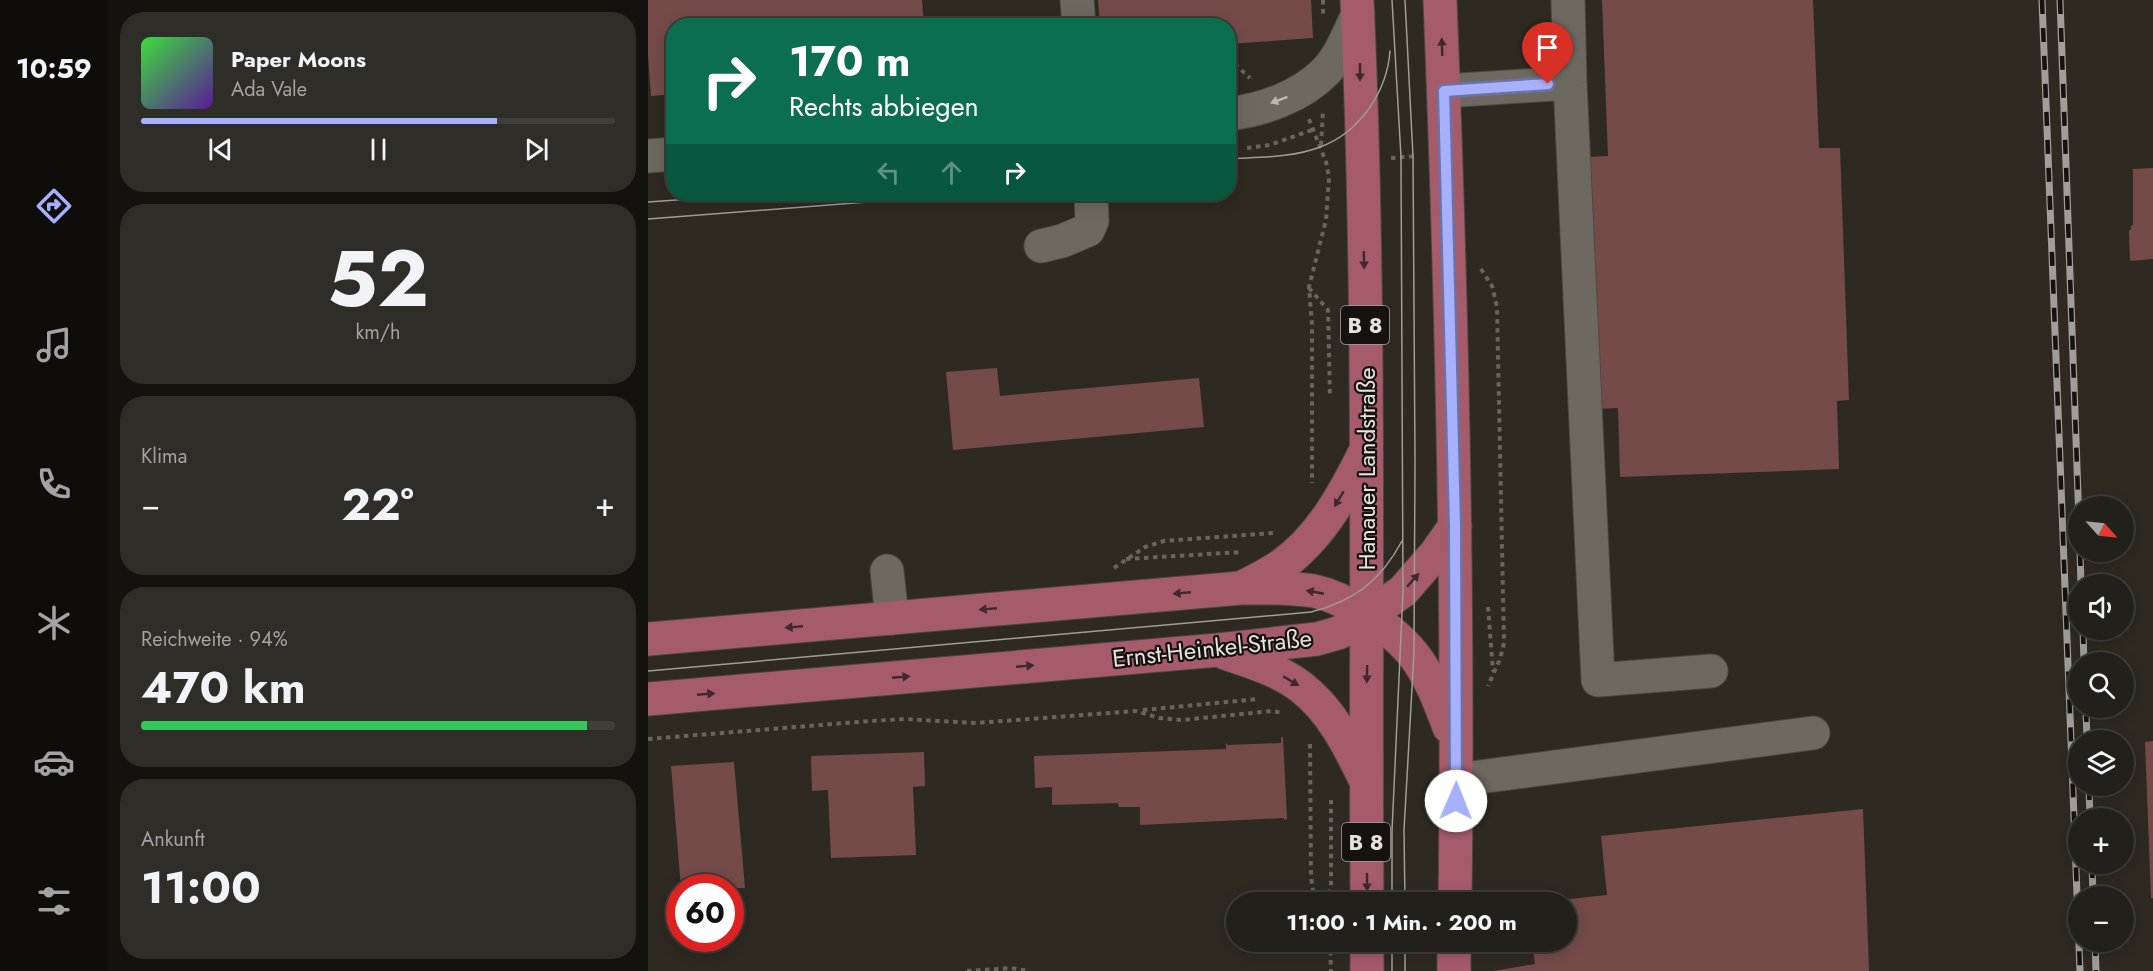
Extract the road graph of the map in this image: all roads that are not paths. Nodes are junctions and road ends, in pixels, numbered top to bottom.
1 (1077, 0) edge
2 (1440, 0) edge
3 (1568, 0) edge
4 (1358, 7) edge
5 (1078, 18) edge
6 (1570, 82) junction
7 (1444, 91) junction
8 (1236, 112) edge
9 (666, 155) edge
10 (648, 156) edge
11 (1091, 201) edge
12 (1041, 246) dead end
13 (1367, 448) junction
14 (1455, 525) junction
15 (887, 572) dead end
16 (1241, 588) junction
17 (1368, 616) junction
18 (892, 618) junction
19 (648, 639) edge
20 (1218, 650) junction
21 (1711, 672) dead end
22 (648, 699) edge
23 (1813, 734) dead end
24 (1457, 748) junction
25 (1456, 780) junction
26 (1366, 781) junction
27 (1367, 892) edge
28 (1455, 892) edge
29 (1367, 952) edge
30 (1454, 952) edge
31 (1367, 971) edge
32 (1454, 971) edge

1 - 5 street
7 -> 2 main road
3 - 6 street
4 -> 8 street
4 -> 13 main road, Hanauer Landstraße / B 8
6 - 7 street
6 - 21 street
7 - 14 main road
9 - 10 street
11 - 12 street
13 -> 16 main road
13 - 17 main road, Hanauer Landstraße / B 8
17 -> 14 main road
14 - 24 main road
15 - 18 street
17 -> 16 main road, Ernst-Heinkel-Straße
16 -> 18 main road, Ernst-Heinkel-Straße
17 - 20 main road, Ernst-Heinkel-Straße
17 - 24 main road
17 -> 26 main road, Hanauer Landstraße / B 8
18 -> 19 main road, Ernst-Heinkel-Straße
22 -> 20 main road, Ernst-Heinkel-Straße
20 -> 26 main road
23 - 25 street
24 - 25 main road
25 - 28 main road
26 -> 27 main road, Hanauer Landstraße / B 8
29 - 31 main road
30 - 32 main road

